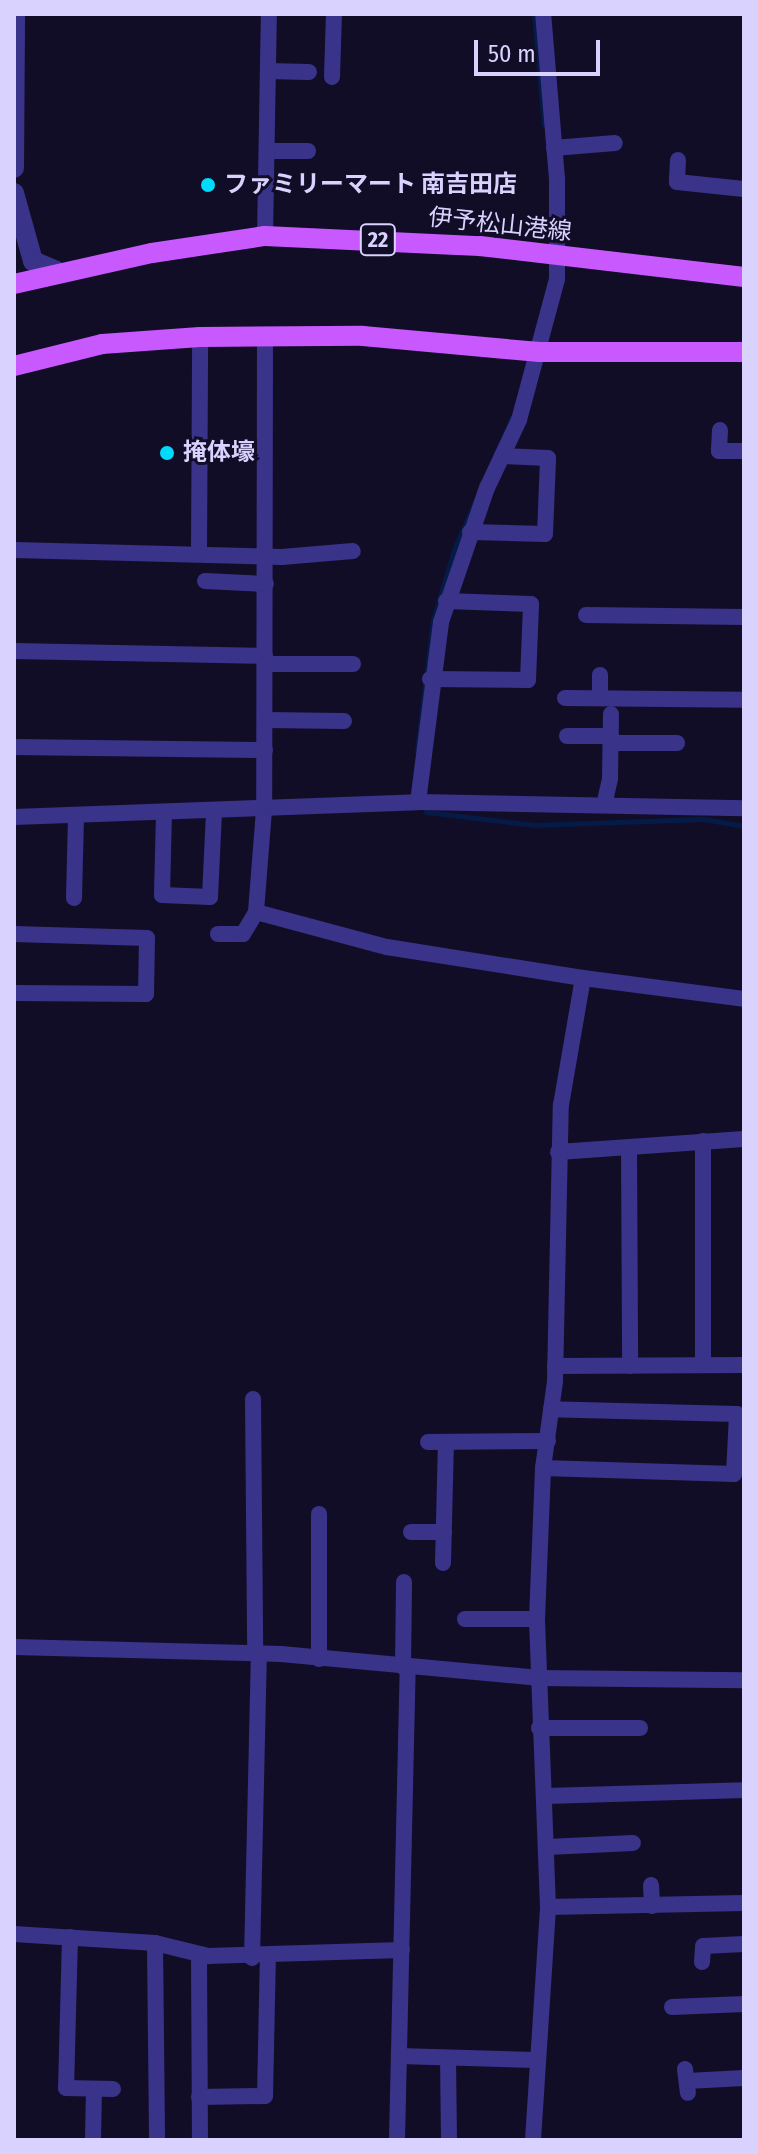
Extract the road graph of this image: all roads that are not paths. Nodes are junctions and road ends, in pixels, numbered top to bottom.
1 (15, 14) edge
2 (269, 14) edge
3 (334, 14) edge
4 (543, 14) edge
5 (268, 71) junction
6 (309, 72) dead end
7 (332, 77) dead end
8 (615, 143) dead end
9 (554, 148) junction
10 (267, 151) junction
11 (308, 151) dead end
12 (678, 160) dead end
13 (14, 168) edge
14 (744, 189) edge
15 (14, 193) edge
16 (265, 236) junction
17 (557, 256) junction
18 (56, 271) junction
19 (744, 277) edge
20 (14, 284) edge
21 (200, 337) junction
22 (265, 337) junction
23 (539, 352) junction
24 (744, 352) edge
25 (14, 366) edge
26 (720, 430) dead end
27 (744, 451) edge
28 (502, 456) junction
29 (470, 532) junction
30 (14, 550) edge
31 (199, 554) junction
32 (343, 556) dead end
33 (266, 557) junction
34 (205, 581) dead end
35 (266, 584) junction
36 (446, 601) junction
37 (586, 615) dead end
38 (744, 617) edge
39 (14, 651) edge
40 (265, 660) junction
41 (353, 664) dead end
42 (600, 675) dead end
43 (430, 679) junction
44 (738, 695) edge
45 (565, 698) dead end
46 (600, 698) junction
47 (611, 714) dead end
48 (265, 720) junction
49 (344, 721) dead end
50 (567, 736) dead end
51 (611, 739) junction
52 (677, 743) dead end
53 (14, 747) edge
54 (265, 750) junction
55 (418, 802) junction
56 (604, 805) junction
57 (744, 808) edge
58 (264, 810) junction
59 (214, 811) junction
60 (164, 813) junction
61 (76, 815) junction
62 (14, 817) edge
63 (74, 898) dead end
64 (256, 912) junction
65 (14, 934) edge
66 (218, 934) dead end
67 (583, 978) junction
68 (14, 993) edge
69 (744, 999) edge
70 (703, 1141) junction
71 (743, 1143) edge
72 (629, 1148) junction
73 (558, 1152) junction
74 (703, 1365) junction
75 (744, 1365) edge
76 (555, 1366) junction
77 (630, 1366) junction
78 (253, 1399) dead end
79 (551, 1409) junction
80 (548, 1441) junction
81 (543, 1468) junction
82 (319, 1514) dead end
83 (411, 1532) dead end
84 (444, 1532) junction
85 (443, 1563) dead end
86 (404, 1582) dead end
87 (465, 1619) dead end
88 (537, 1619) junction
89 (14, 1647) edge
90 (257, 1653) junction
91 (319, 1659) junction
92 (406, 1667) junction
93 (538, 1678) junction
94 (744, 1680) edge
95 (539, 1728) junction
96 (640, 1728) dead end
97 (717, 1773) dead end
98 (744, 1790) edge
99 (718, 1791) junction
100 (546, 1796) junction
101 (633, 1843) dead end
102 (547, 1847) junction
103 (651, 1885) dead end
104 (744, 1903) edge
105 (652, 1906) junction
106 (548, 1907) junction
107 (14, 1934) edge
108 (70, 1937) junction
109 (155, 1943) junction
110 (744, 1944) edge
111 (402, 1950) junction
112 (199, 1955) junction
113 (260, 1957) junction
114 (702, 1962) dead end
115 (744, 2004) edge
116 (672, 2007) dead end
117 (399, 2056) junction
118 (448, 2058) junction
119 (536, 2060) junction
120 (744, 2078) edge
121 (687, 2081) dead end
122 (94, 2089) junction
123 (113, 2089) dead end
124 (199, 2097) junction
125 (93, 2140) edge
126 (157, 2140) edge
127 (200, 2140) edge
128 (397, 2140) edge
129 (449, 2140) edge
130 (533, 2140) edge

1 - 13 street
2 - 5 street
3 - 7 street
4 - 9 street
5 - 6 street
5 - 10 street
8 - 9 street
9 - 17 street
10 - 11 street
10 - 16 street
12 - 14 street
15 - 18 street
16 - 17 main road, 伊予松山港線 / 22
16 - 18 main road, 伊予松山港線 / 22
17 - 19 main road, 伊予松山港線 / 22
17 - 23 street
18 - 20 main road, 伊予松山港線 / 22
21 - 22 main road
21 - 25 main road
21 - 31 street
22 - 23 main road
22 - 33 street
23 - 24 main road
23 - 28 street
26 - 27 street
28 - 29 street
28 - 29 street
29 - 36 street
30 - 31 street
31 - 33 street
32 - 33 street
33 - 35 street
34 - 35 street
35 - 40 street
36 - 43 street
36 - 43 street
37 - 38 street
39 - 40 street
40 - 41 street
40 - 48 street
42 - 46 street
43 - 55 street
44 - 46 street
45 - 46 street
47 - 51 street
48 - 49 street
48 - 54 street
50 - 51 street
51 - 52 street
51 - 56 street
53 - 54 street
54 - 58 street
55 - 56 street
55 - 58 street
56 - 57 street
58 - 59 street
58 - 64 street
59 - 60 street
59 - 60 street
60 - 61 street
61 - 62 street
61 - 63 street
64 - 66 street
64 - 67 street
65 - 68 street
67 - 69 street
67 - 73 street
70 - 71 street
70 - 72 street
70 - 74 street
72 - 73 street
72 - 77 street
73 - 76 street
74 - 75 street
74 - 77 street
76 - 77 street
76 - 79 street
78 - 90 street
79 - 80 street
79 - 81 street
80 - 81 street
80 - 84 street
81 - 88 street
82 - 91 street
83 - 84 street
84 - 85 street
86 - 92 street
87 - 88 street
88 - 93 street
89 - 90 street
90 - 91 street
90 - 113 street
91 - 92 street
92 - 93 street
92 - 111 street
93 - 94 street
93 - 95 street
95 - 96 street
95 - 100 street
97 - 99 street
98 - 99 street
99 - 100 street
100 - 102 street
101 - 102 street
102 - 106 street
103 - 105 street
104 - 105 street
105 - 106 street
106 - 119 street
107 - 108 street
108 - 109 street
108 - 122 street
109 - 112 street
109 - 126 street
110 - 114 street
111 - 113 street
111 - 117 street
112 - 113 street
112 - 124 street
113 - 124 street
115 - 116 street
117 - 118 street
117 - 128 street
118 - 119 street
118 - 129 street
119 - 130 street
120 - 121 street
122 - 123 street
122 - 125 street
124 - 127 street

